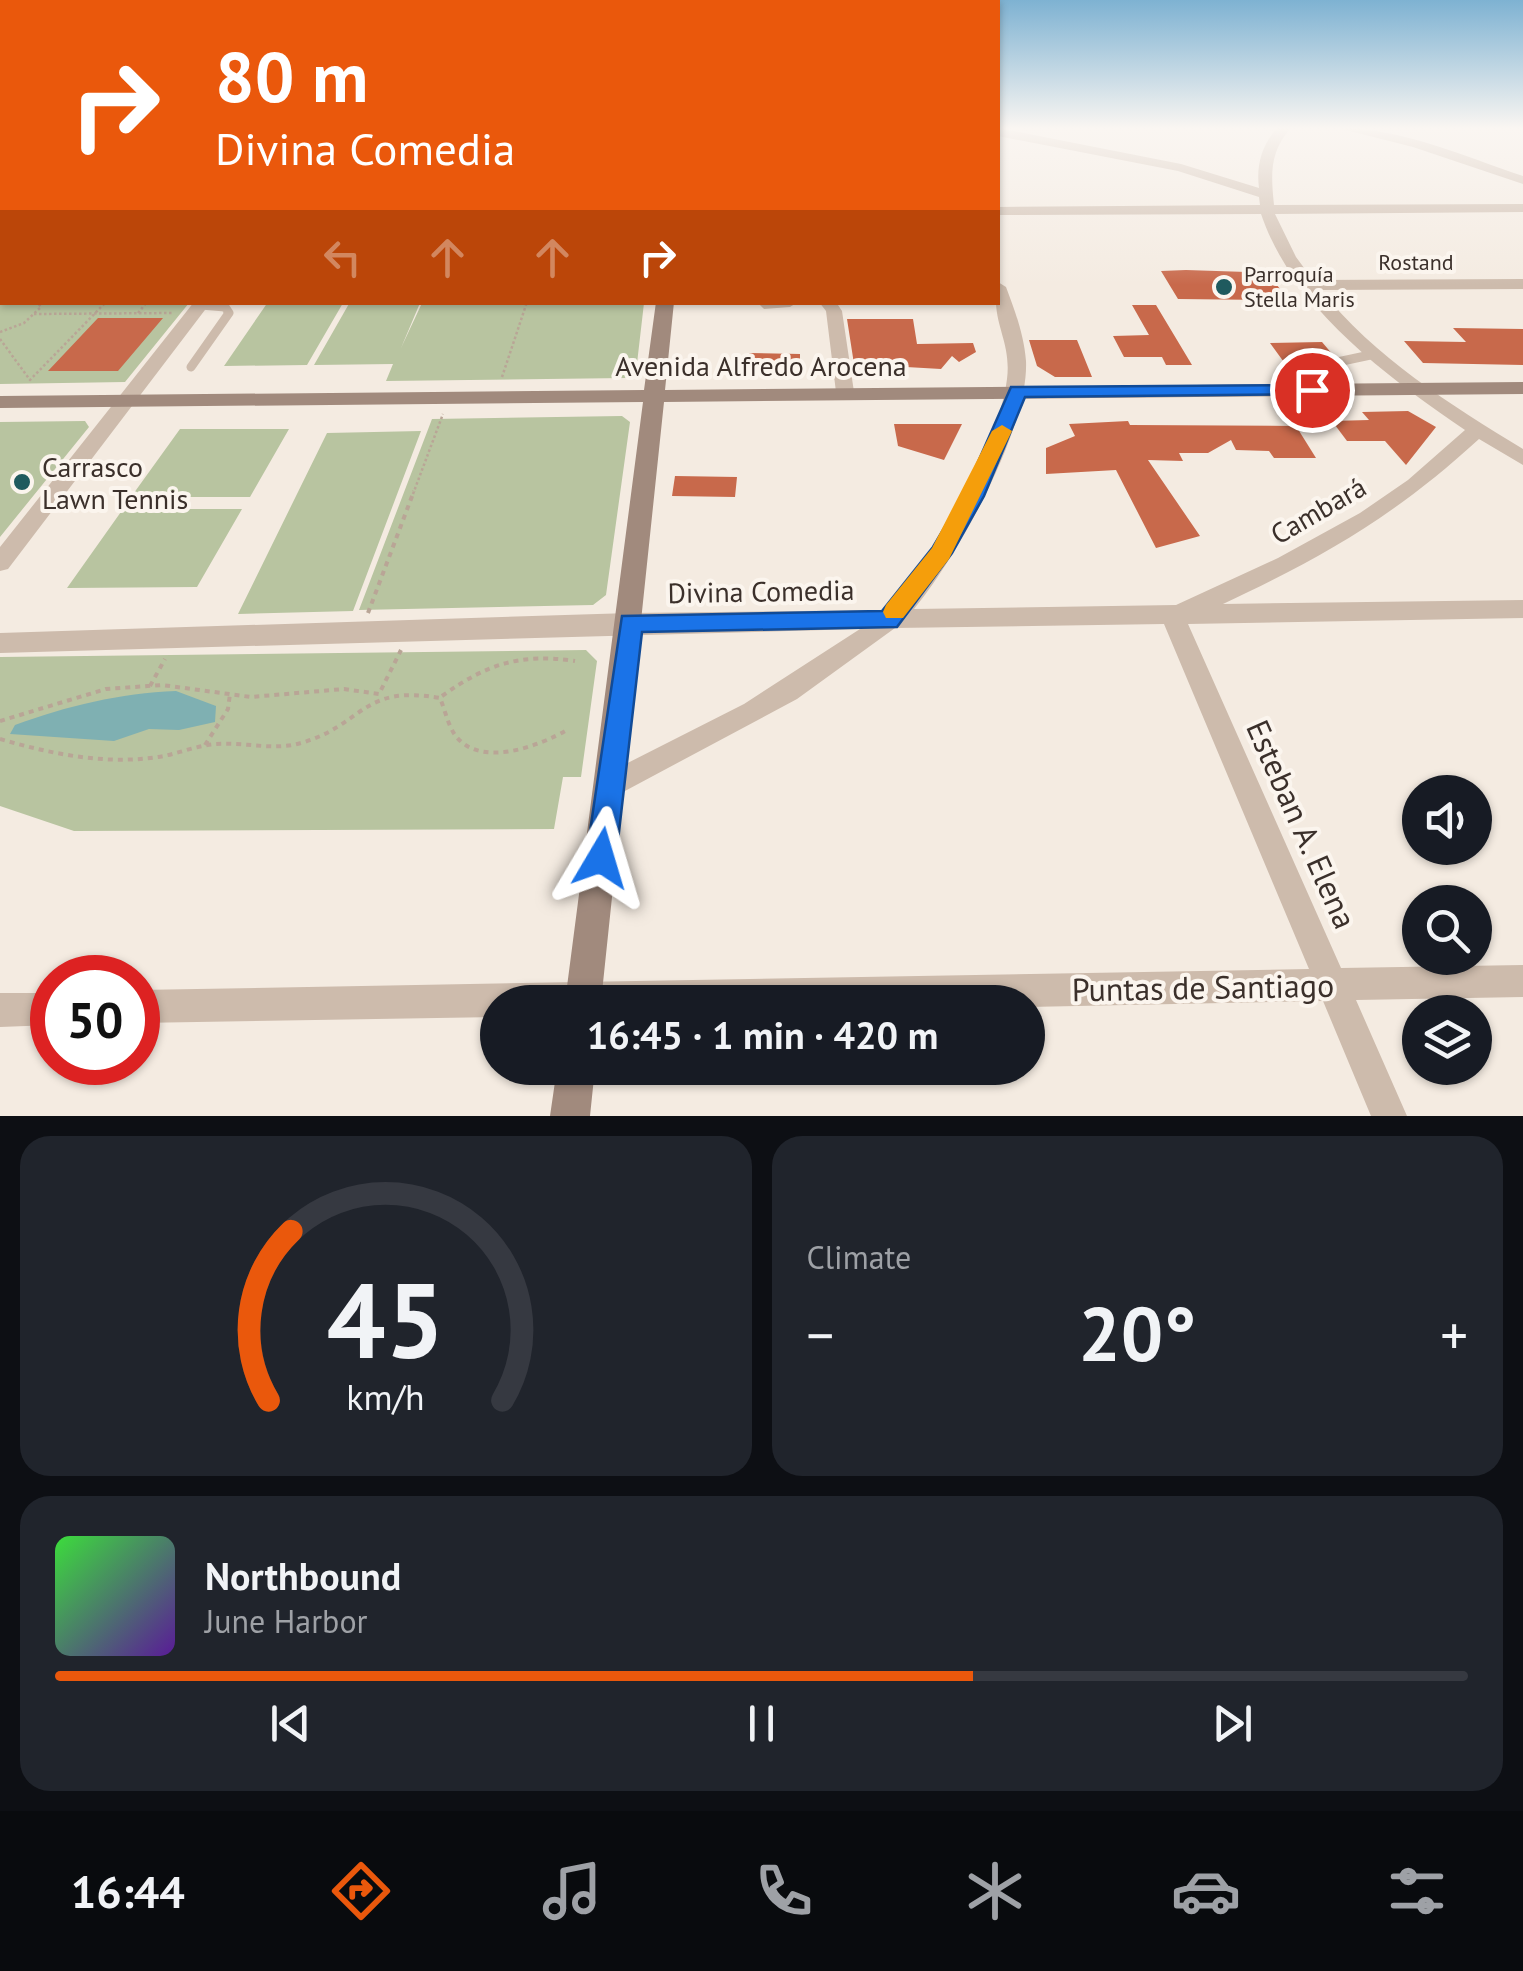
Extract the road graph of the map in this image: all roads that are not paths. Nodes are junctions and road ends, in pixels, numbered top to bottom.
1 (1211, 180) edge
2 (1264, 180) edge
3 (1263, 201) junction
4 (1498, 208) junction
5 (1523, 208) edge
6 (1000, 210) edge
7 (1523, 216) edge
8 (1523, 284) edge
9 (1310, 285) junction
10 (1000, 294) edge
11 (201, 305) edge
12 (213, 305) edge
13 (665, 305) edge
14 (829, 305) edge
15 (1375, 354) junction
16 (191, 367) dead end
17 (1523, 388) edge
18 (1312, 390) junction
19 (1420, 390) junction
20 (845, 392) junction
21 (1018, 392) junction
22 (656, 393) junction
23 (127, 400) junction
24 (0, 402) edge
25 (1477, 430) junction
26 (1523, 458) edge
27 (0, 563) edge
28 (1523, 608) edge
29 (1173, 617) junction
30 (888, 620) junction
31 (630, 622) junction
32 (0, 643) edge
33 (610, 786) junction
34 (1523, 981) edge
35 (1334, 984) junction
36 (585, 985) edge
37 (1045, 991) edge
38 (480, 1003) edge
39 (160, 1008) edge
40 (30, 1009) edge
41 (0, 1010) edge
42 (574, 1085) edge
43 (570, 1116) edge
44 (1389, 1116) edge

1 - 3 street
2 - 3 street
3 - 4 street
3 - 6 street
3 - 9 street
4 - 5 street
4 - 7 street
8 - 9 street, Rostand
9 - 15 street
10 - 21 street
11 - 23 street
12 - 16 lane
13 - 22 street
14 - 20 street
15 - 18 lane
15 - 19 street
17 - 19 street, Avenida Alfredo Arocena
18 - 19 street, Avenida Alfredo Arocena
18 - 21 street, Avenida Alfredo Arocena
19 - 25 street
20 - 21 street, Avenida Alfredo Arocena
20 - 22 street, Avenida Alfredo Arocena
21 - 30 street
22 - 23 street, Avenida Alfredo Arocena
22 - 31 street
23 - 24 street, Avenida Alfredo Arocena
23 - 27 street
25 - 26 street
25 - 29 street, Cambará
28 - 29 street, Divina Comedia
29 - 30 street, Divina Comedia
29 - 35 street, Esteban A. Elena
30 - 31 street, Divina Comedia
30 - 33 street
31 - 32 street, Divina Comedia
31 - 33 street
33 - 36 street
34 - 35 street, Puntas de Santiago
35 - 37 street, Puntas de Santiago
35 - 44 street, Esteban A. Elena
38 - 39 street, Puntas de Santiago
40 - 41 street
42 - 43 street

